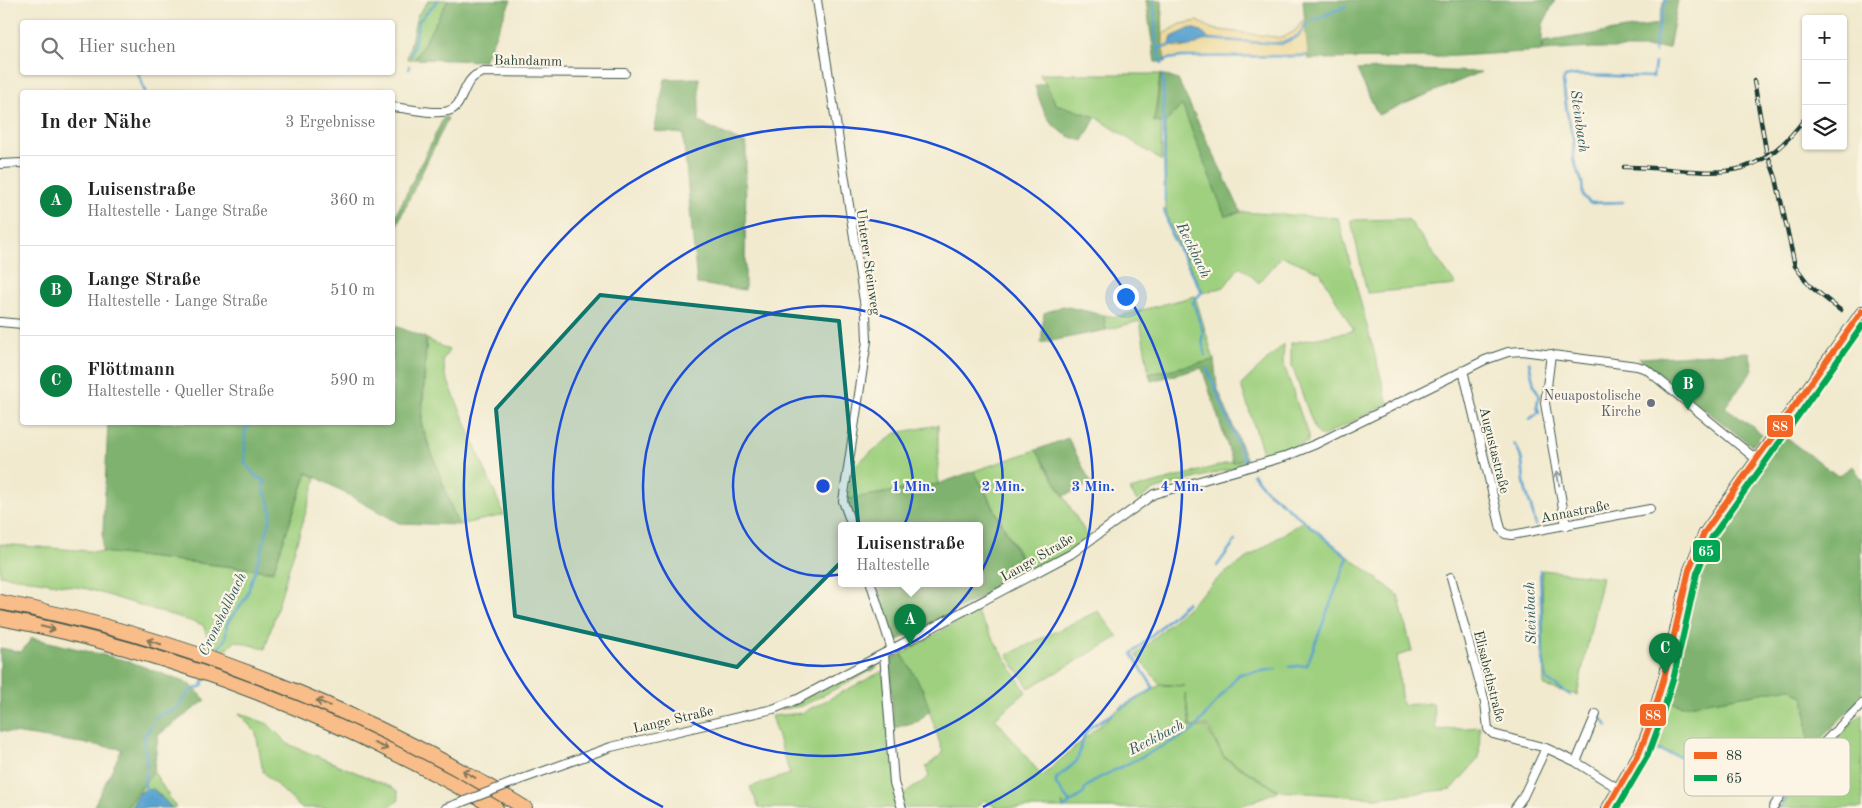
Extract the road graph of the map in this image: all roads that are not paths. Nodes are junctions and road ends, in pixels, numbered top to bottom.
1 (816, 0) edge
2 (625, 73) dead end
3 (395, 107) edge
4 (0, 164) edge
5 (20, 164) edge
6 (1862, 311) edge
7 (0, 322) edge
8 (20, 324) edge
9 (1551, 354) junction
10 (1463, 370) junction
11 (1756, 459) junction
12 (1650, 509) dead end
13 (851, 522) edge
14 (1566, 526) junction
15 (1505, 534) joint
16 (1451, 577) dead end
17 (871, 587) edge
18 (0, 602) edge
19 (0, 618) edge
20 (888, 652) junction
21 (226, 673) junction
22 (1862, 704) edge
23 (1596, 714) dead end
24 (1828, 738) edge
25 (1546, 748) junction
26 (1576, 762) junction
27 (1619, 789) junction
28 (1780, 796) edge
29 (446, 808) edge
30 (496, 808) edge
31 (526, 808) edge
32 (902, 808) edge
33 (1515, 808) edge
34 (1607, 808) edge
35 (1772, 808) edge

1 - 13 street, Unterer Steinweg
2 - 3 street, Bahndamm
4 - 5 street
6 - 11 street
7 - 8 street
9 - 10 street, Lange Straße
9 - 11 street, Lange Straße
14 -> 9 street
10 - 15 street, Augustastraße
10 - 20 street, Lange Straße
11 - 27 street
12 - 14 street, Annastraße
14 - 15 street, Annastraße
16 - 25 street, Elisabethstraße
17 - 20 street
21 -> 18 highway
19 -> 21 highway
20 - 29 street, Lange Straße, bridge
20 - 32 street
21 -> 30 highway
31 -> 21 highway
22 - 24 street
23 - 26 street
25 - 26 street, Elisabethstraße
25 - 33 street
26 - 27 street, Elisabethstraße
27 - 34 street
28 - 35 street

